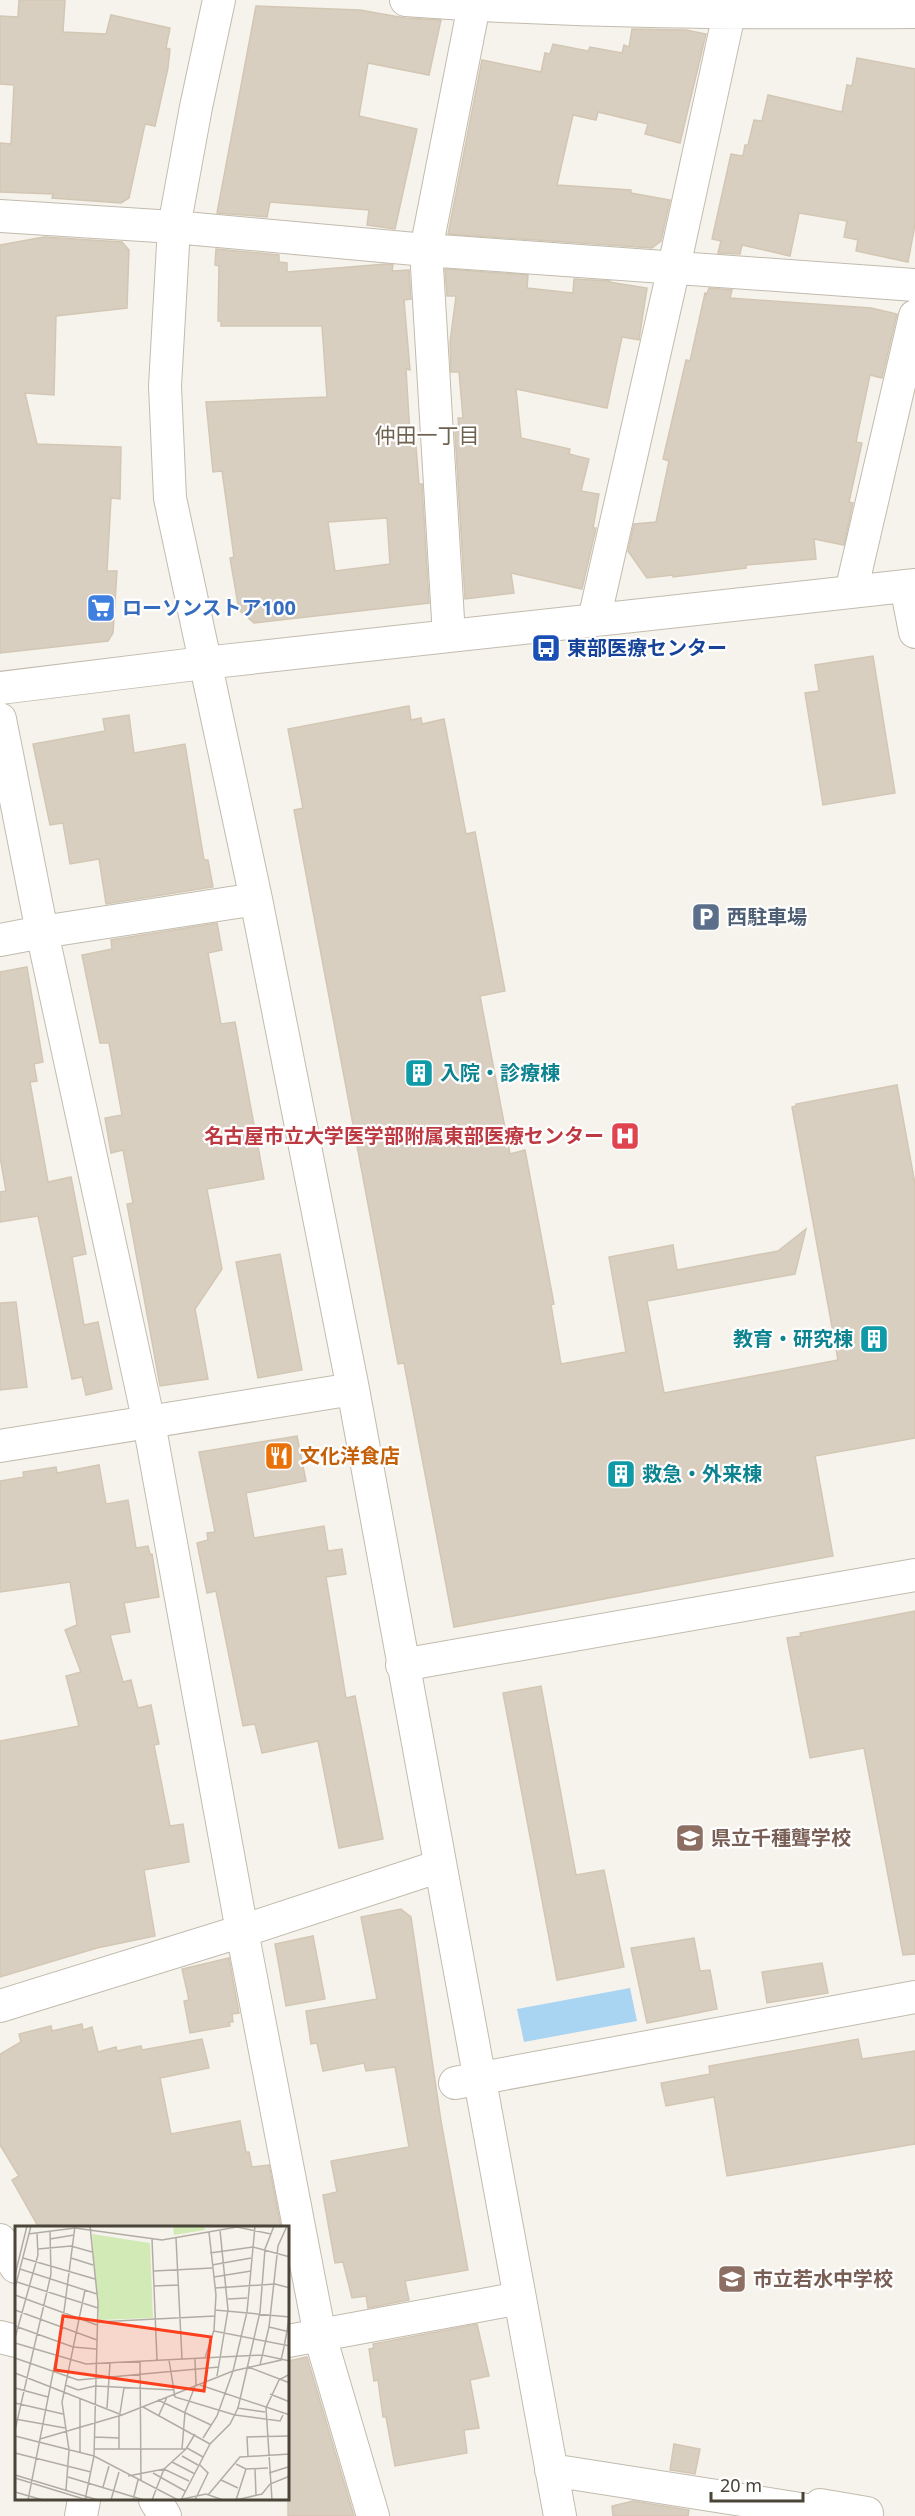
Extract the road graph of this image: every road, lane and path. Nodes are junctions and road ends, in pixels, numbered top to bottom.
1 (219, 0) edge
2 (405, 0) edge
3 (475, 3) edge
4 (730, 6) edge
5 (915, 12) edge
6 (0, 216) edge
7 (174, 227) junction
8 (426, 250) junction
9 (674, 267) junction
10 (915, 285) edge
11 (915, 316) edge
12 (911, 586) edge
13 (851, 592) junction
14 (594, 620) junction
15 (915, 632) edge
16 (449, 636) junction
17 (204, 663) junction
18 (0, 688) edge
19 (0, 719) edge
20 (256, 899) junction
21 (42, 932) junction
22 (0, 940) edge
23 (353, 1389) junction
24 (149, 1424) junction
25 (0, 1446) edge
26 (915, 1575) edge
27 (402, 1665) junction
28 (440, 1866) junction
29 (242, 1931) junction
30 (915, 1996) edge
31 (0, 2006) edge
32 (468, 2080) junction
33 (0, 2240) edge
34 (15, 2265) edge
35 (520, 2298) junction
36 (320, 2336) junction
37 (0, 2337) edge
38 (15, 2341) edge
39 (290, 2341) edge
40 (551, 2470) junction
41 (84, 2501) edge
42 (156, 2501) edge
43 (81, 2516) edge
44 (165, 2516) edge
45 (374, 2516) edge
46 (560, 2516) edge
47 (866, 2516) edge

1 - 7 street
2 - 3 street
3 - 4 street
3 - 8 street
4 - 5 street
4 - 9 street
6 - 7 street
7 - 8 street
7 - 17 street
8 - 9 street
8 - 16 street
9 - 10 street
9 - 14 street
11 - 13 street
12 - 13 street
12 - 15 street
13 - 14 street
14 - 16 street
16 - 17 street
17 - 18 street
17 - 20 street
19 - 21 street
20 - 21 street
20 - 23 street
21 - 22 street
21 - 24 street
23 - 24 street
23 - 27 street
24 - 25 street
24 - 29 street
26 - 27 street
27 - 28 street
28 - 29 street
28 - 32 street
29 - 31 street
29 - 36 street
30 - 32 street
32 - 35 street
33 - 34 street
35 - 36 street
35 - 40 street
36 - 39 street
36 - 45 street
37 - 38 street
40 - 46 street
40 - 47 street
41 - 43 street
42 - 44 street

